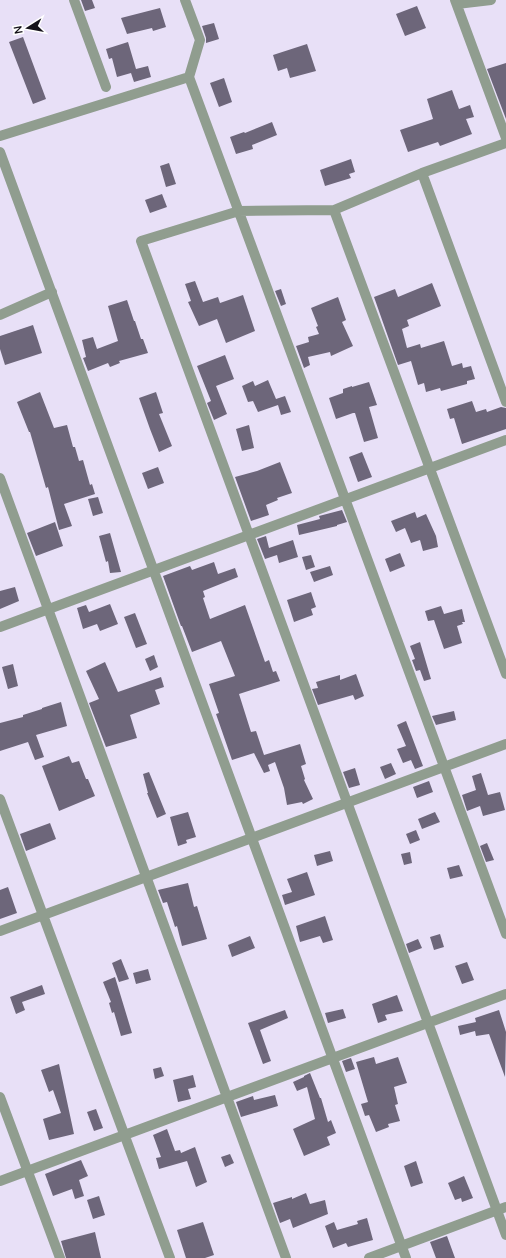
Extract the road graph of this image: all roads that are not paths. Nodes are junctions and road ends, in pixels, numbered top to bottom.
1 (74, 0) edge
2 (184, 0) edge
3 (491, 0) edge
4 (456, 2) edge
5 (189, 77) junction
6 (106, 87) dead end
7 (0, 136) edge
8 (506, 138) edge
9 (506, 144) edge
10 (0, 152) edge
11 (422, 173) junction
12 (334, 210) junction
13 (238, 211) junction
14 (52, 292) junction
15 (0, 315) edge
16 (506, 402) edge
17 (506, 440) edge
18 (430, 469) junction
19 (0, 478) edge
20 (345, 500) junction
21 (249, 535) junction
22 (154, 571) junction
23 (48, 610) junction
24 (0, 627) edge
25 (506, 674) edge
26 (506, 744) edge
27 (444, 767) junction
28 (0, 799) edge
29 (347, 803) junction
30 (252, 838) junction
31 (147, 877) junction
32 (43, 915) junction
33 (0, 931) edge
34 (506, 934) edge
35 (506, 994) edge
36 (428, 1023) junction
37 (333, 1058) junction
38 (0, 1096) edge
39 (227, 1097) junction
40 (124, 1135) junction
41 (27, 1171) junction
42 (0, 1181) edge
43 (501, 1209) edge
44 (506, 1235) edge
45 (402, 1246) junction
46 (60, 1258) edge
47 (170, 1258) edge
48 (286, 1258) edge
49 (369, 1258) edge
50 (406, 1258) edge

1 - 6 street
2 - 5 street
3 - 4 street
4 - 8 street
5 - 7 street
5 - 13 street
9 - 11 street
10 - 14 street
11 - 12 street
11 - 16 street
12 - 13 street
12 - 18 street
13 - 20 street
13 - 21 street
14 - 15 street
14 - 22 street
17 - 18 street
18 - 20 street
18 - 25 street
19 - 23 street
20 - 21 street
20 - 27 street
21 - 22 street
21 - 29 street
22 - 23 street
22 - 30 street
23 - 24 street
23 - 31 street
26 - 27 street
27 - 29 street
27 - 34 street
28 - 32 street
29 - 30 street
29 - 36 street
30 - 31 street
30 - 37 street
31 - 32 street
31 - 39 street
32 - 33 street
32 - 40 street
35 - 36 street
36 - 37 street
36 - 43 street
37 - 39 street
37 - 45 street
38 - 41 street
39 - 40 street
39 - 48 street
40 - 41 street
40 - 47 street
41 - 42 street
41 - 46 street
43 - 44 street
43 - 45 street
45 - 49 street
45 - 50 street

